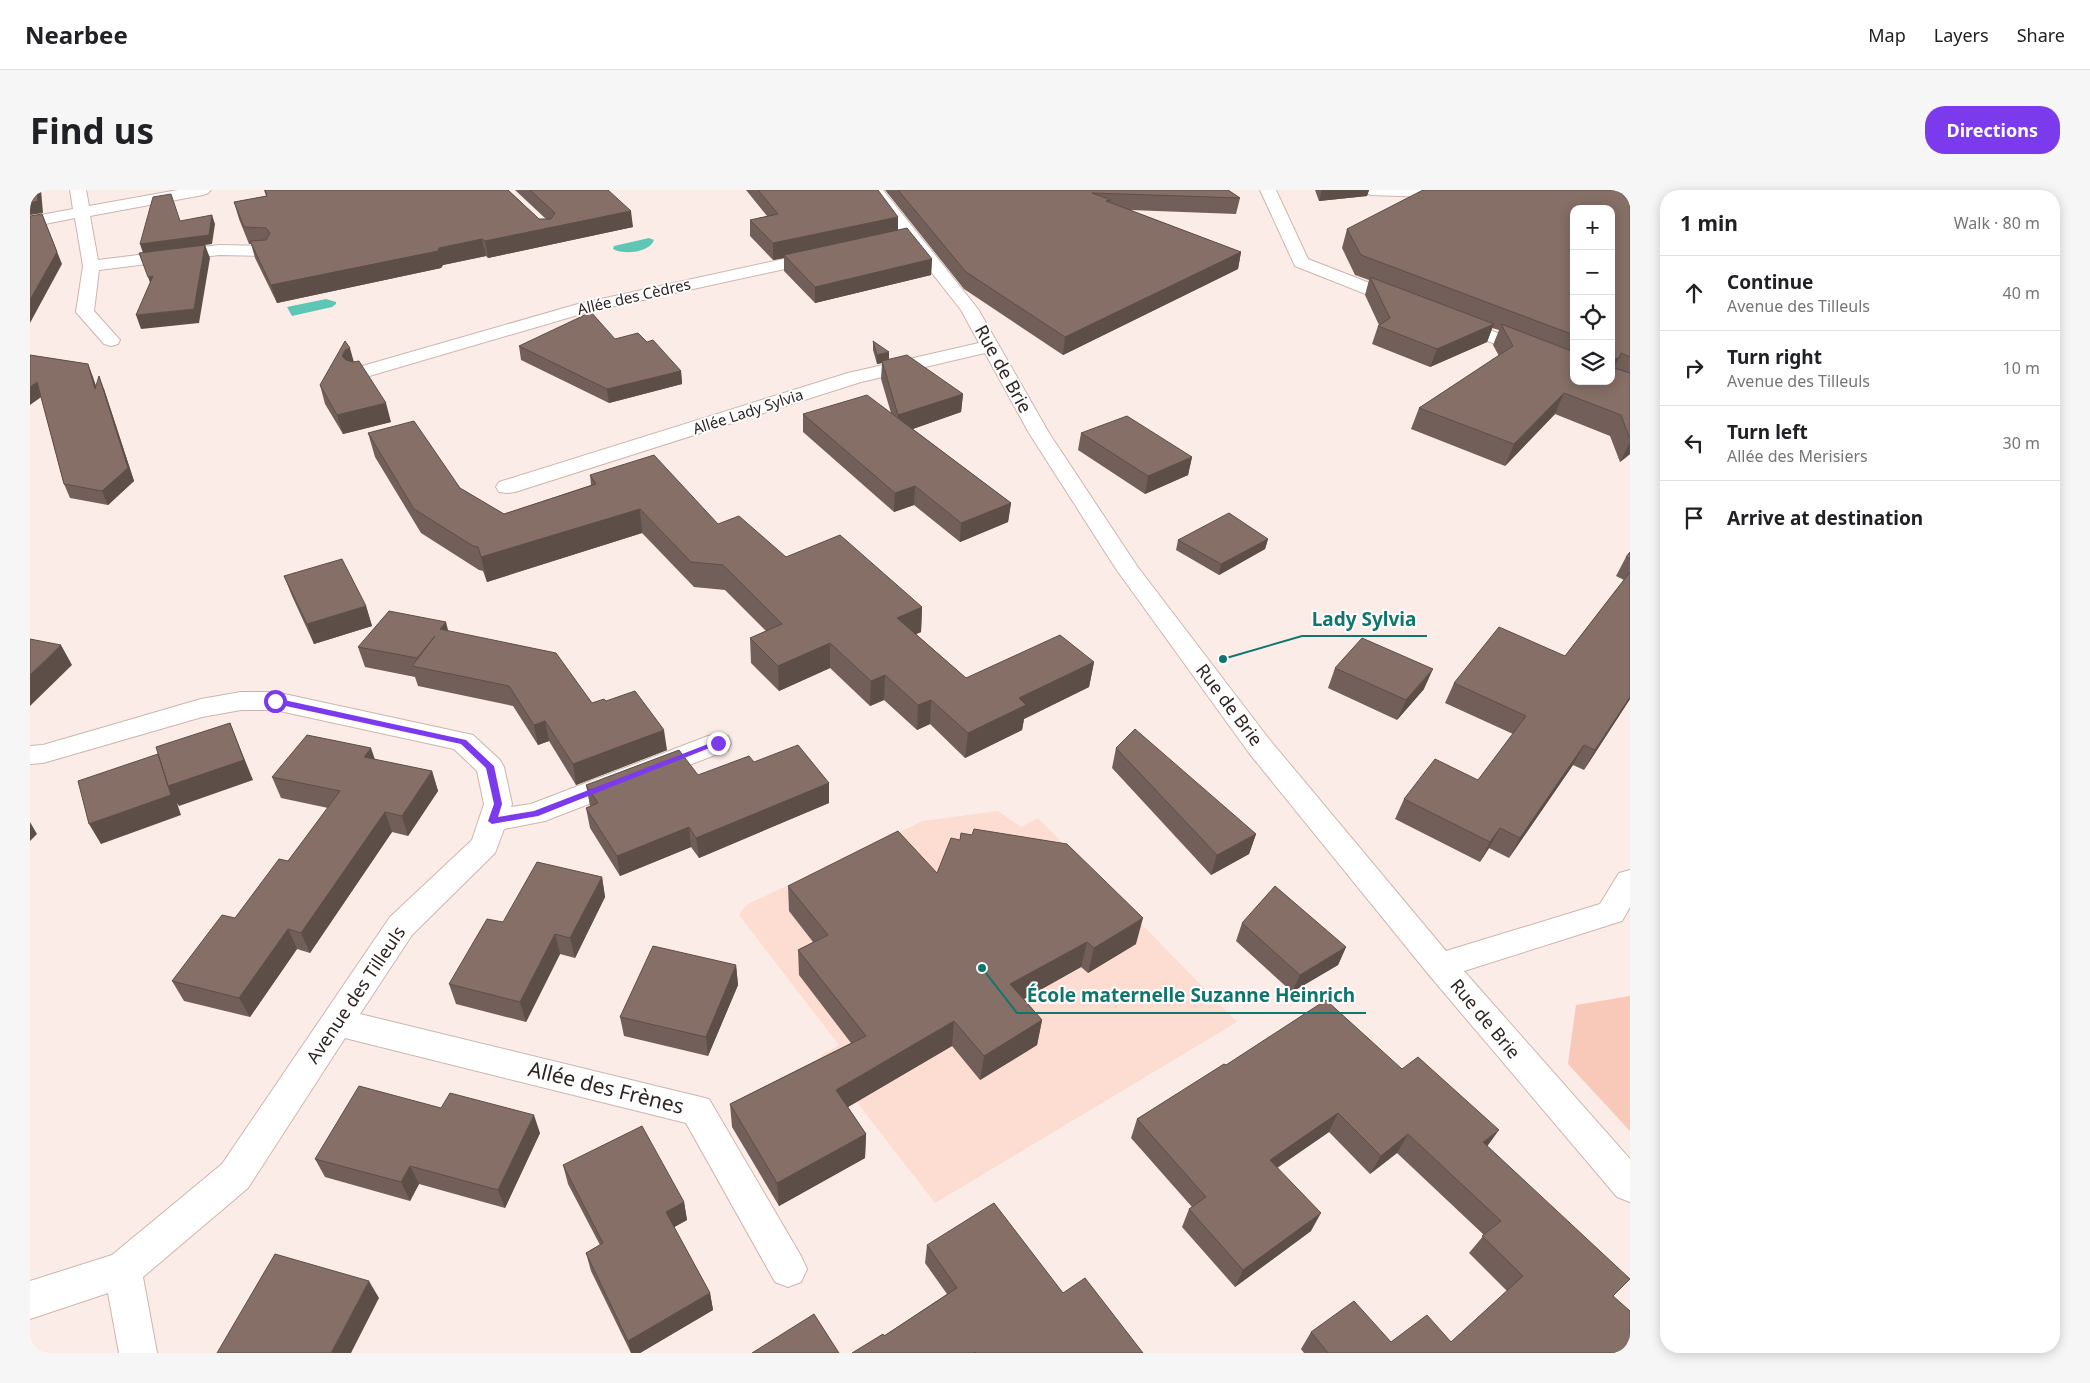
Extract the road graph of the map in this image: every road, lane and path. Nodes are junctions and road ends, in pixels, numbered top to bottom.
1 (78, 190) edge
2 (203, 190) edge
3 (876, 190) edge
4 (1268, 190) edge
5 (1371, 190) edge
6 (1478, 193) edge
7 (81, 213) junction
8 (30, 222) edge
9 (265, 251) edge
10 (835, 253) edge
11 (91, 266) junction
12 (1419, 308) edge
13 (1437, 315) edge
14 (111, 340) dead end
15 (991, 346) junction
16 (1570, 366) edge
17 (359, 373) edge
18 (507, 487) dead end
19 (718, 743) dead end
20 (30, 756) edge
21 (492, 821) junction
22 (1630, 881) edge
23 (1440, 966) junction
24 (337, 1022) junction
25 (1630, 1185) edge
26 (788, 1269) dead end
27 (123, 1270) junction
28 (30, 1300) edge
29 (138, 1351) dead end

1 - 7 street
2 - 7 street
3 - 15 street, Rue de Brie
4 - 12 street
5 - 6 street
7 - 8 street
7 - 11 street
9 - 11 street
10 - 17 street, Allée des Cèdres
11 - 14 street
13 - 16 street
15 - 18 street, Allée Lady Sylvia
15 - 23 street, Rue de Brie
19 - 21 street
20 - 21 street, Avenue des Tilleuls
21 - 24 street, Avenue des Tilleuls
22 - 23 street
23 - 25 street, Rue de Brie
24 - 26 street, Allée des Frènes
24 - 27 street, Avenue des Tilleuls
27 - 28 street, Avenue des Tilleuls
27 - 29 street

